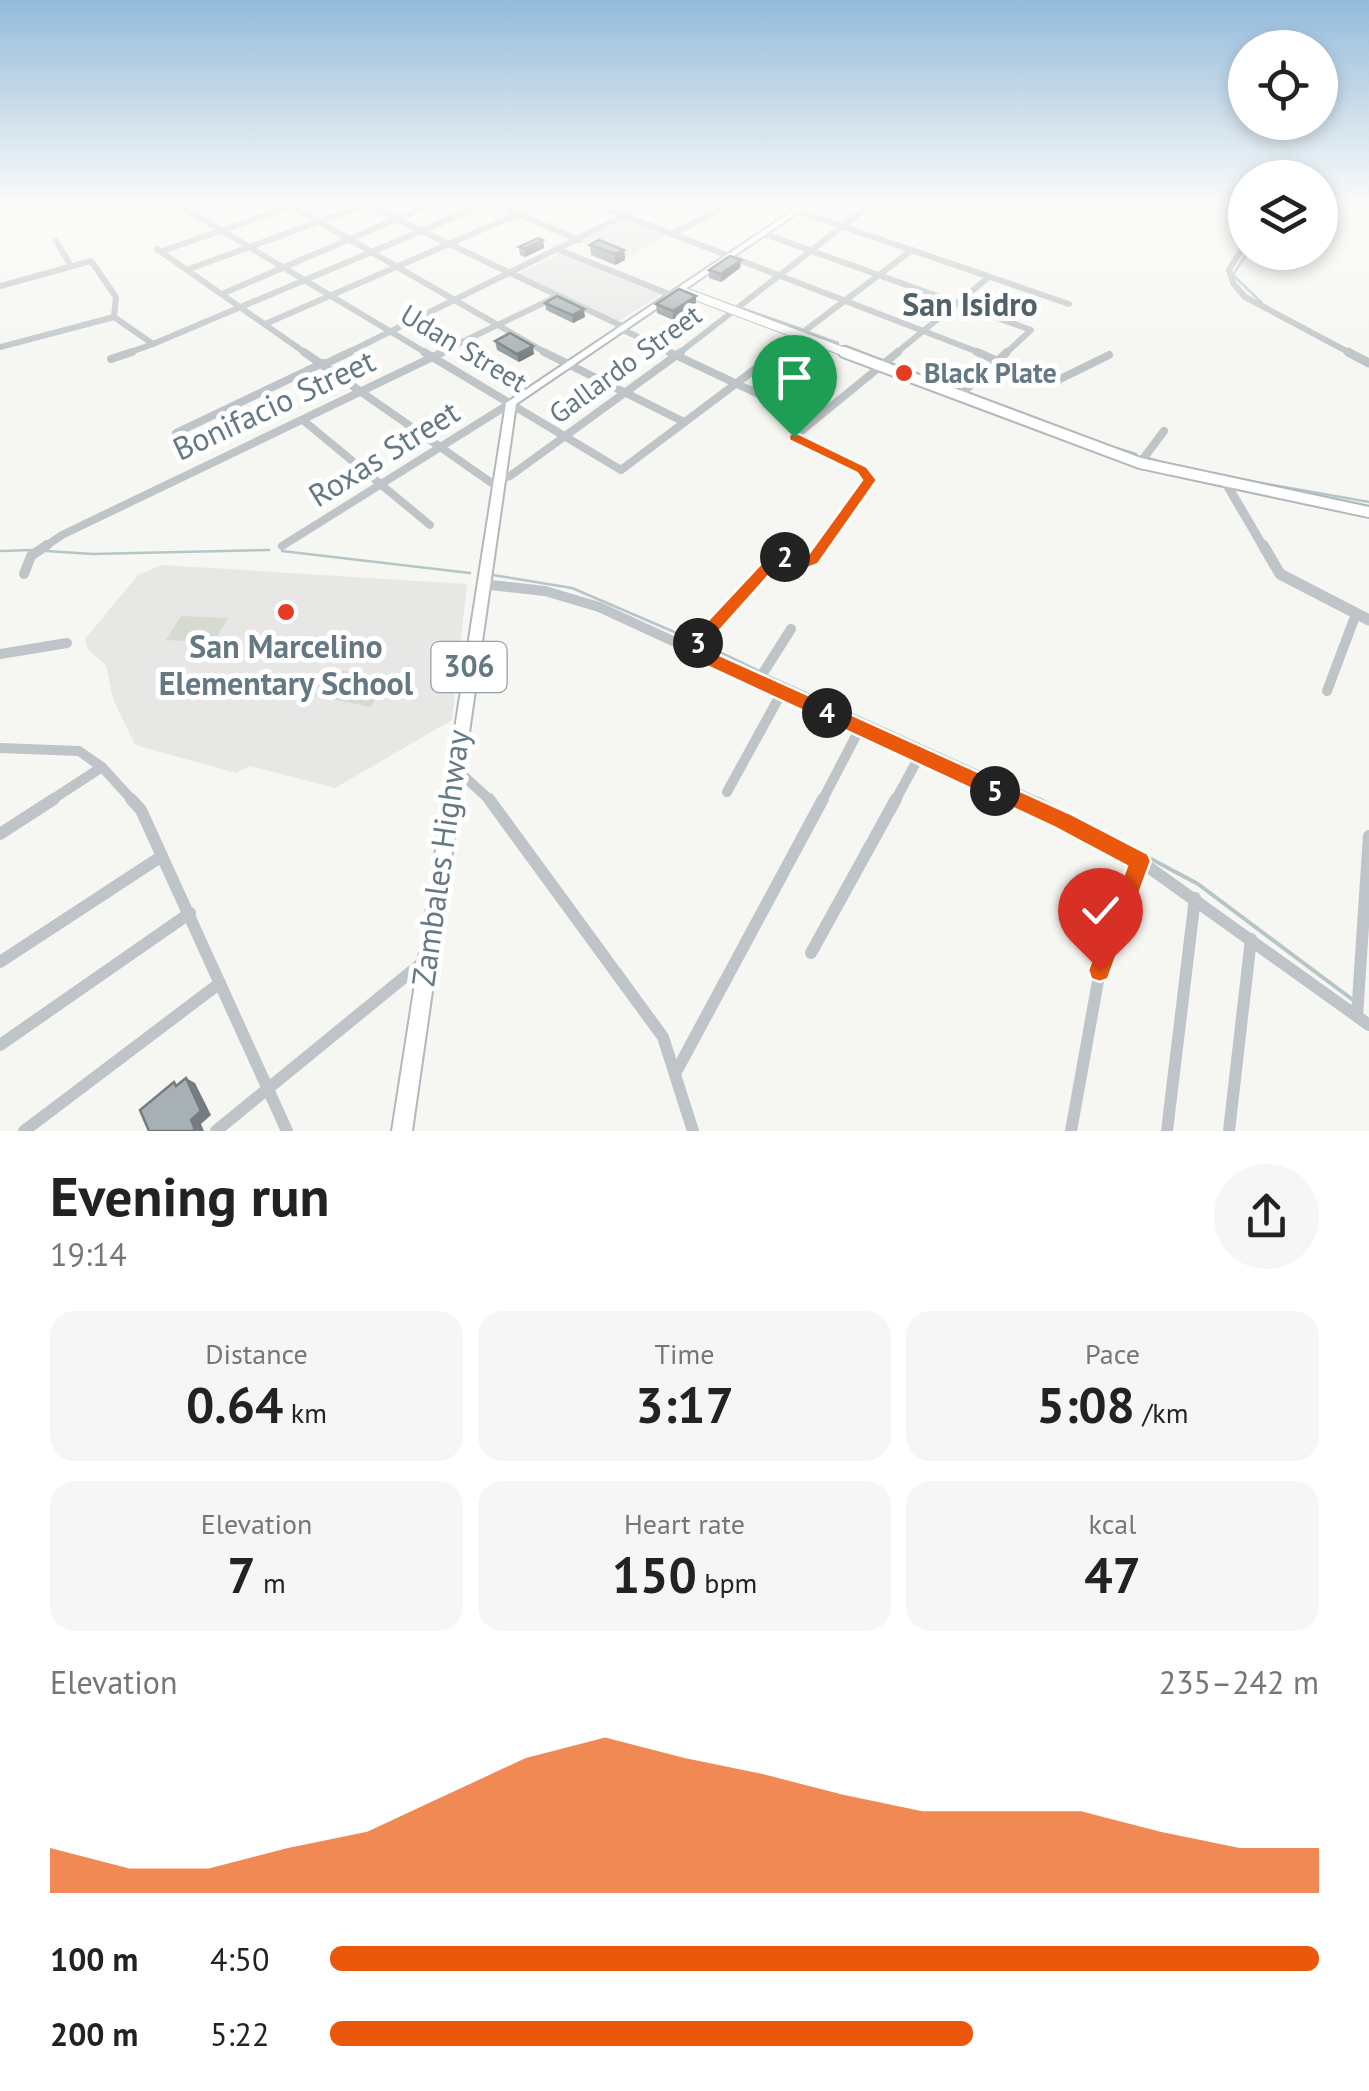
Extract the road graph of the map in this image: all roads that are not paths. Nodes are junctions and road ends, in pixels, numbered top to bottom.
1 (66, 258) edge
2 (172, 258) edge
3 (222, 258) edge
4 (267, 258) edge
5 (305, 258) edge
6 (359, 258) edge
7 (384, 258) edge
8 (417, 258) edge
9 (478, 258) edge
10 (543, 258) edge
11 (583, 258) edge
12 (724, 258) edge
13 (732, 258) edge
14 (803, 258) edge
15 (835, 258) edge
16 (902, 258) edge
17 (934, 258) edge
18 (1228, 264) edge
19 (71, 266) junction
20 (399, 266) junction
21 (283, 267) junction
22 (189, 269) junction
23 (512, 273) junction
24 (880, 274) junction
25 (780, 275) junction
26 (989, 277) junction
27 (305, 280) junction
28 (0, 286) edge
29 (678, 288) junction
30 (224, 293) junction
31 (694, 295) joint
32 (330, 296) junction
33 (559, 296) junction
34 (456, 300) junction
35 (845, 300) junction
36 (960, 304) junction
37 (1069, 304) dead end
38 (242, 307) junction
39 (736, 310) junction
40 (114, 317) junction
41 (266, 324) junction
42 (500, 324) junction
43 (620, 327) junction
44 (924, 330) junction
45 (392, 331) junction
46 (799, 334) junction
47 (153, 344) junction
48 (0, 348) edge
49 (677, 355) junction
50 (1110, 355) dead end
51 (434, 357) junction
52 (996, 358) junction
53 (112, 359) dead end
54 (1369, 363) edge
55 (324, 364) junction
56 (565, 364) junction
57 (881, 365) junction
58 (734, 382) junction
59 (363, 392) junction
60 (624, 394) junction
61 (959, 396) junction
62 (511, 402) junction
63 (814, 420) junction
64 (304, 421) junction
65 (682, 421) junction
66 (1164, 431) dead end
67 (176, 434) dead end
68 (566, 435) junction
69 (441, 448) junction
70 (1140, 463) junction
71 (497, 483) junction
72 (383, 485) junction
73 (1228, 485) junction
74 (1369, 512) edge
75 (430, 525) dead end
76 (282, 546) dead end
77 (24, 574) dead end
78 (482, 584) junction
79 (1356, 614) junction
80 (1369, 620) edge
81 (791, 629) dead end
82 (66, 643) dead end
83 (695, 646) junction
84 (0, 654) edge
85 (761, 675) junction
86 (782, 692) junction
87 (1328, 692) dead end
88 (860, 728) junction
89 (0, 748) edge
90 (920, 755) junction
91 (102, 767) junction
92 (454, 767) junction
93 (727, 792) dead end
94 (0, 834) edge
95 (1369, 836) edge
96 (162, 856) junction
97 (1140, 861) junction
98 (1195, 898) junction
99 (190, 913) junction
100 (1251, 939) junction
101 (811, 953) dead end
102 (426, 960) junction
103 (0, 962) edge
104 (220, 983) junction
105 (1360, 1012) edge
106 (0, 1045) edge
107 (674, 1075) junction
108 (270, 1088) junction
109 (24, 1131) edge
110 (216, 1131) edge
111 (287, 1131) edge
112 (402, 1131) edge
113 (693, 1131) edge
114 (1071, 1131) edge
115 (1167, 1131) edge
116 (1229, 1131) edge

1 - 19 street
2 - 22 street
3 - 22 street
4 - 21 street, Udan Street
5 - 21 street
6 - 27 street
7 - 20 street
8 - 20 street
9 - 23 street
10 - 23 street
11 - 29 street
12 - 29 main road
13 - 25 street
14 - 25 street, Gallardo Street
15 - 24 street
16 - 24 street
17 - 26 street
18 - 54 street
19 - 28 street
19 - 40 street
20 - 32 street
20 - 34 street
21 - 27 street, Udan Street
21 - 30 street
22 - 30 street
23 - 33 street
23 - 34 street
24 - 35 street
24 - 36 street
25 - 35 street
25 - 39 street, Gallardo Street
26 - 36 street
26 - 37 street
27 - 32 street, Udan Street
27 - 38 street
29 - 31 main road
29 - 43 main road
30 - 38 street
31 - 39 main road
32 - 41 street
32 - 45 street, Udan Street
33 - 42 street, Bonifacio Street
33 - 43 street
34 - 42 street
34 - 45 street
35 - 44 street
35 - 46 street
36 - 44 street
36 - 52 street
38 - 41 street
38 - 47 street
39 - 46 main road
39 - 49 street, Gallardo Street
40 - 47 street
40 - 48 street
41 - 55 street
42 - 51 street, Bonifacio Street
42 - 56 street
43 - 49 street
43 - 56 main road
44 - 52 street
44 - 57 street
45 - 51 street, Udan Street
45 - 55 street
46 - 57 main road
46 - 58 street
47 - 53 street
49 - 58 street
49 - 60 street, Gallardo Street
50 - 52 street
51 - 59 street, Bonifacio Street
51 - 62 street, Udan Street
52 - 61 street
55 - 59 street
55 - 67 street
56 - 60 street
56 - 62 main road
57 - 61 main road
57 - 63 street
58 - 63 street
58 - 65 street
59 - 64 street, Bonifacio Street
59 - 69 street
60 - 65 street
60 - 68 street, Gallardo Street
61 - 70 main road
62 - 68 street, Udan Street
62 - 69 street, Roxas Street
62 - 71 main road, Zambales Highway / 306
63 - 83 street
64 - 72 street
64 - 77 street, Bonifacio Street
65 - 68 street, Udan Street
66 - 70 street
68 - 71 street, Gallardo Street
69 - 71 street
69 - 72 street, Roxas Street
70 - 73 main road
71 - 78 main road, Zambales Highway / 306
72 - 75 street
72 - 76 street, Roxas Street
73 - 74 main road
73 - 79 street
78 - 83 street
78 - 92 main road, Zambales Highway / 306
79 - 80 street
79 - 87 street
81 - 85 street
82 - 84 street
83 - 85 street
85 - 86 street
86 - 88 street
86 - 93 street
88 - 90 street
88 - 107 street
89 - 91 street
90 - 97 street
90 - 101 street
91 - 94 street
91 - 96 street
92 - 102 main road, Zambales Highway / 306
92 - 107 street
95 - 105 street
96 - 99 street
96 - 103 street
97 - 98 street
97 - 114 street
98 - 100 street
98 - 115 street
99 - 104 street
99 - 106 street
100 - 105 street
100 - 116 street
102 - 108 street
102 - 112 main road, Zambales Highway / 306
104 - 108 street
104 - 109 street
107 - 113 street
108 - 110 street
108 - 111 street

